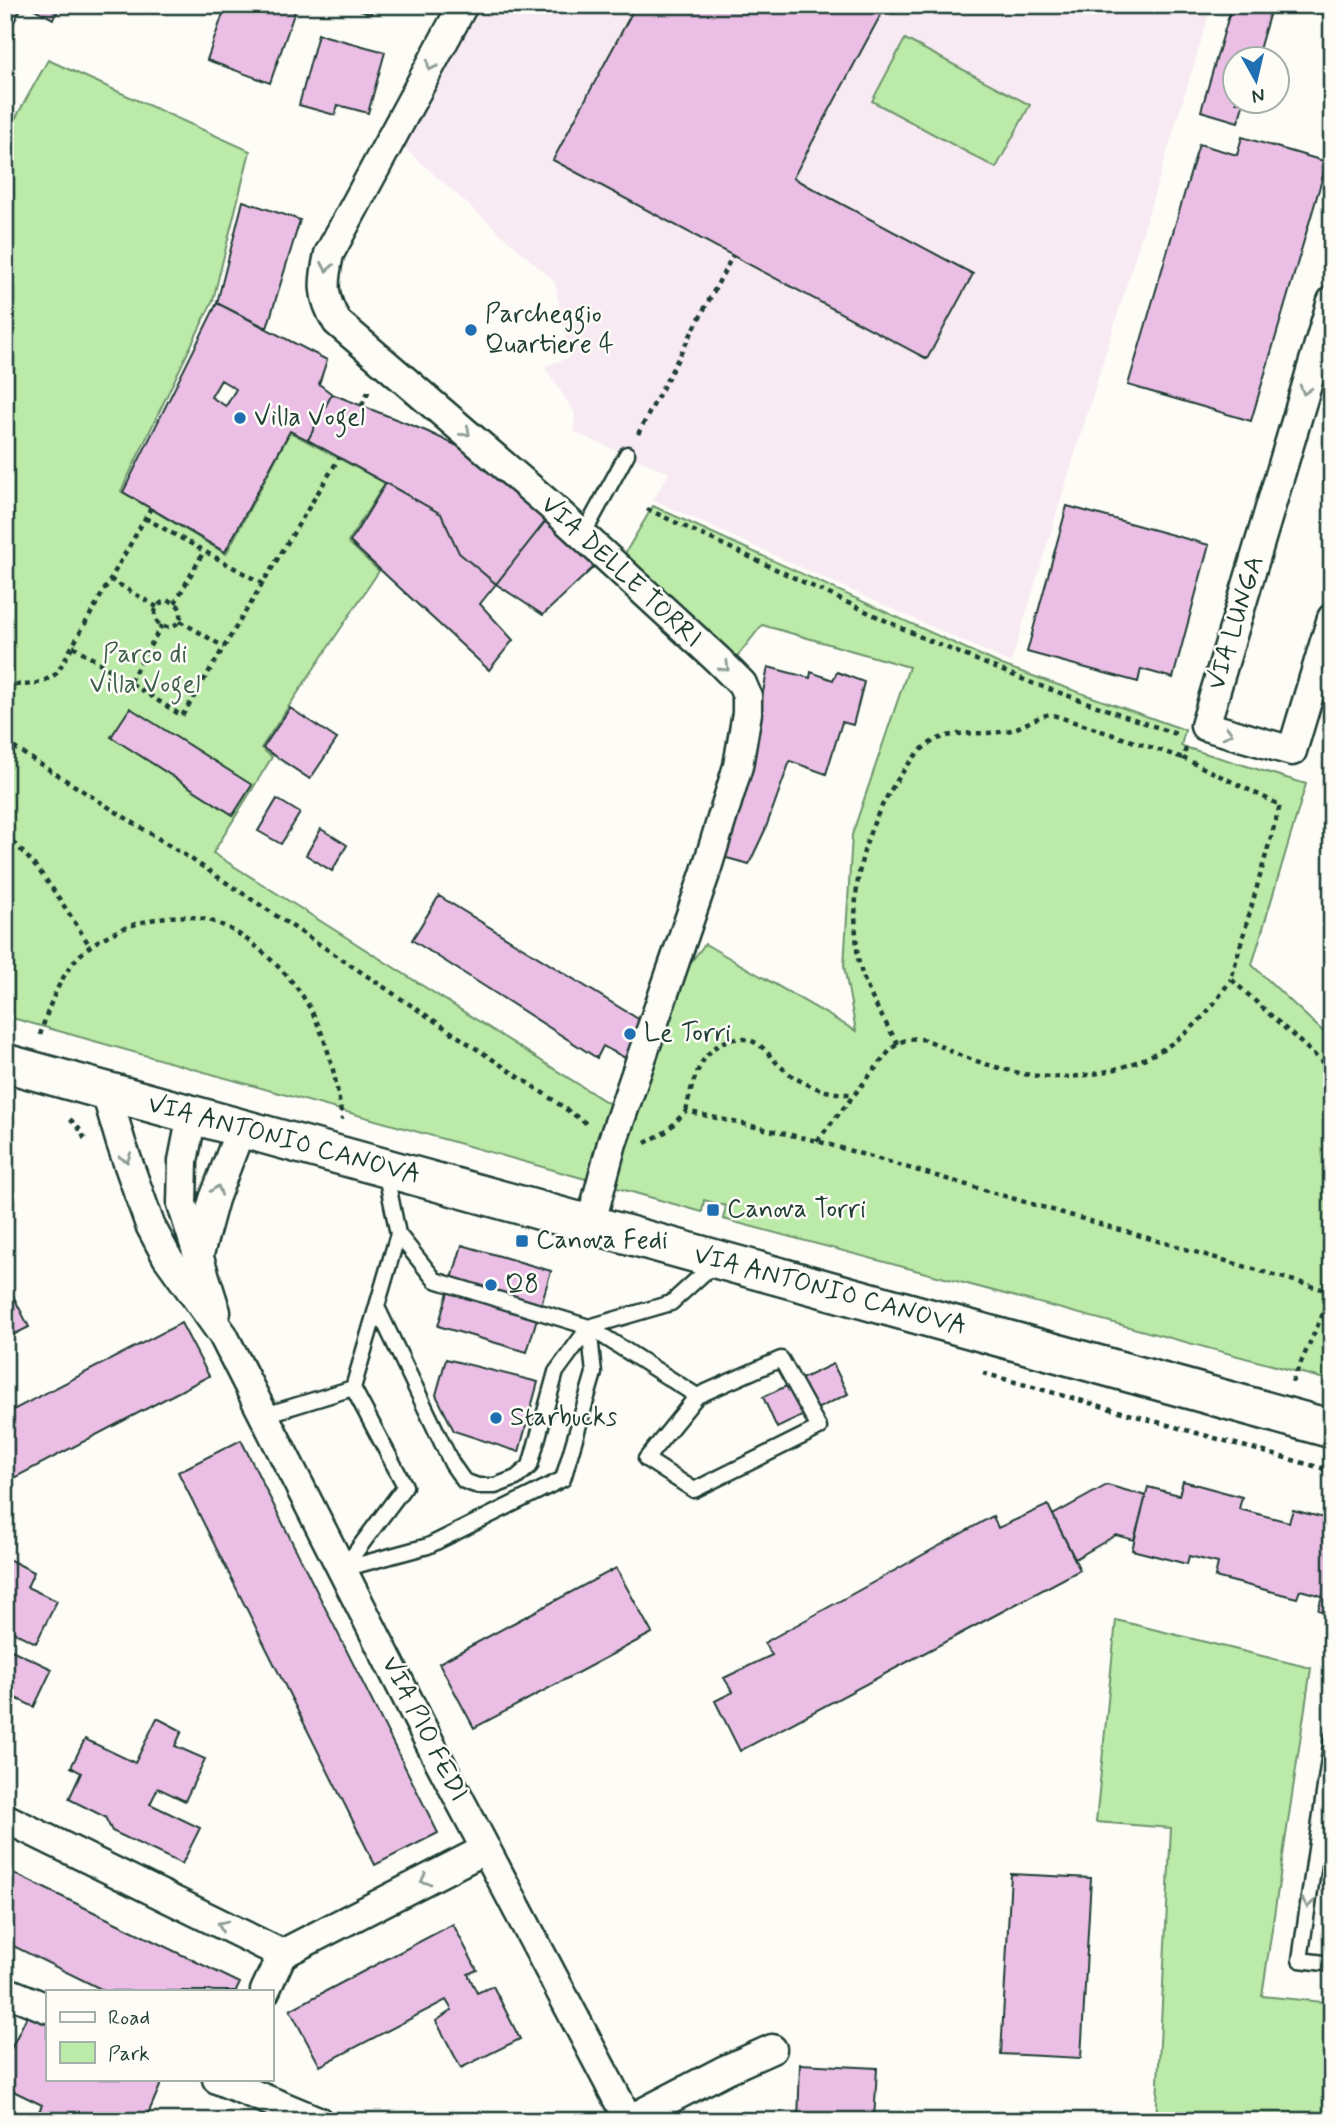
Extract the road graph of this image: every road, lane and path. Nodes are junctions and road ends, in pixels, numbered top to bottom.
1 (463, 5) edge
2 (733, 256) dead end
3 (1332, 301) edge
4 (627, 454) joint
5 (339, 458) dead end
6 (151, 508) dead end
7 (647, 509) dead end
8 (145, 518) junction
9 (583, 535) junction
10 (204, 551) junction
11 (110, 579) junction
12 (263, 584) junction
13 (175, 603) junction
14 (157, 607) junction
15 (1332, 618) edge
16 (180, 621) junction
17 (162, 625) junction
18 (73, 646) junction
19 (224, 647) junction
20 (130, 681) junction
21 (5, 683) edge
22 (1199, 733) junction
23 (5, 742) edge
24 (1183, 758) junction
25 (5, 836) edge
26 (90, 946) junction
27 (1230, 979) junction
28 (898, 1044) junction
29 (17, 1067) edge
30 (1332, 1071) edge
31 (106, 1092) junction
32 (855, 1094) junction
33 (686, 1111) junction
34 (192, 1115) junction
35 (242, 1128) junction
36 (817, 1141) junction
37 (612, 1143) junction
38 (346, 1156) junction
39 (384, 1167) junction
40 (590, 1226) junction
41 (398, 1234) junction
42 (199, 1254) junction
43 (718, 1261) junction
44 (1332, 1293) edge
45 (377, 1307) junction
46 (589, 1327) junction
47 (223, 1335) junction
48 (354, 1388) junction
49 (697, 1396) junction
50 (1277, 1414) junction
51 (265, 1415) junction
52 (1332, 1429) edge
53 (344, 1569) junction
54 (1332, 1738) edge
55 (5, 1818) edge
56 (486, 1849) junction
57 (282, 1954) junction
58 (1332, 1964) edge
59 (265, 1990) edge
60 (5, 1991) edge
61 (46, 2008) edge
62 (772, 2049) dead end
63 (222, 2080) edge
64 (629, 2120) edge
65 (318, 2121) edge

1 -> 9 street, VIA DELLE TORRI
2 - 4 path
3 -> 22 street, VIA LUNGA
4 - 9 lane
5 - 12 path
6 - 8 path
7 - 22 path
8 - 10 path
8 - 11 path
9 -> 37 street, VIA DELLE TORRI
10 - 12 path
10 - 13 path
11 - 14 path
11 - 18 path
12 - 19 path
13 - 14 path
13 - 16 path
14 - 17 path
22 -> 15 street, VIA LUNGA
16 - 17 path
16 - 19 path
17 - 20 path
18 - 20 path
18 - 21 path
19 - 20 path
22 - 24 path
23 - 37 path
24 - 27 path
24 - 28 path
25 - 26 path
26 - 29 path
26 - 38 path
27 - 28 path
27 - 30 path
28 - 32 path
29 - 31 street, VIA ANTONIO CANOVA
31 - 34 street, VIA ANTONIO CANOVA
31 -> 47 street, VIA PIO FEDI
32 - 33 path
32 - 36 path
33 - 36 path
33 - 37 path
34 - 35 street, VIA ANTONIO CANOVA
34 - 42 street, VIA PIO FEDI
35 - 38 street, VIA ANTONIO CANOVA
42 -> 35 street
36 - 44 path
37 - 40 street, VIA DELLE TORRI
38 - 39 street, VIA ANTONIO CANOVA
39 - 40 street, VIA ANTONIO CANOVA
39 - 41 lane
40 - 43 street, VIA ANTONIO CANOVA
41 - 45 lane
41 - 46 lane
42 - 47 street, VIA PIO FEDI
43 - 46 lane
43 - 50 street, VIA ANTONIO CANOVA
44 - 50 path
45 - 46 lane
45 - 48 lane
46 - 49 lane
46 - 53 lane
47 - 51 street, VIA PIO FEDI
48 - 51 lane
48 - 53 lane
49 - 49 lane
50 - 52 street, VIA ANTONIO CANOVA
51 - 53 street, VIA PIO FEDI
53 - 56 street, VIA PIO FEDI
54 -> 58 lane
57 -> 55 street
56 -> 57 street
56 - 64 street, VIA PIO FEDI
57 - 59 street
60 - 61 street
62 - 64 street
63 - 65 street

